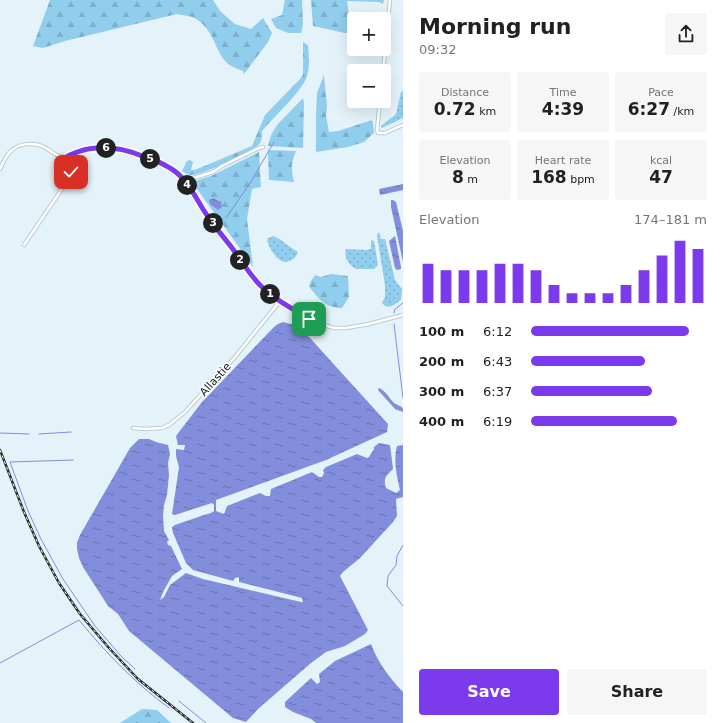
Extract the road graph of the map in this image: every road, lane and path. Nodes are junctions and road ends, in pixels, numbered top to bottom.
1 (390, 0) edge
2 (384, 64) edge
3 (379, 108) edge
4 (403, 125) edge
5 (264, 147) dead end
6 (68, 156) junction
7 (0, 169) edge
8 (184, 181) junction
9 (24, 245) dead end
10 (280, 301) junction
11 (403, 315) edge
12 (133, 428) dead end

1 - 2 street
3 - 4 street
5 - 8 street
6 - 7 street
6 - 8 street
6 - 9 street
8 - 10 street
10 - 11 street
10 - 12 street, Allastie

